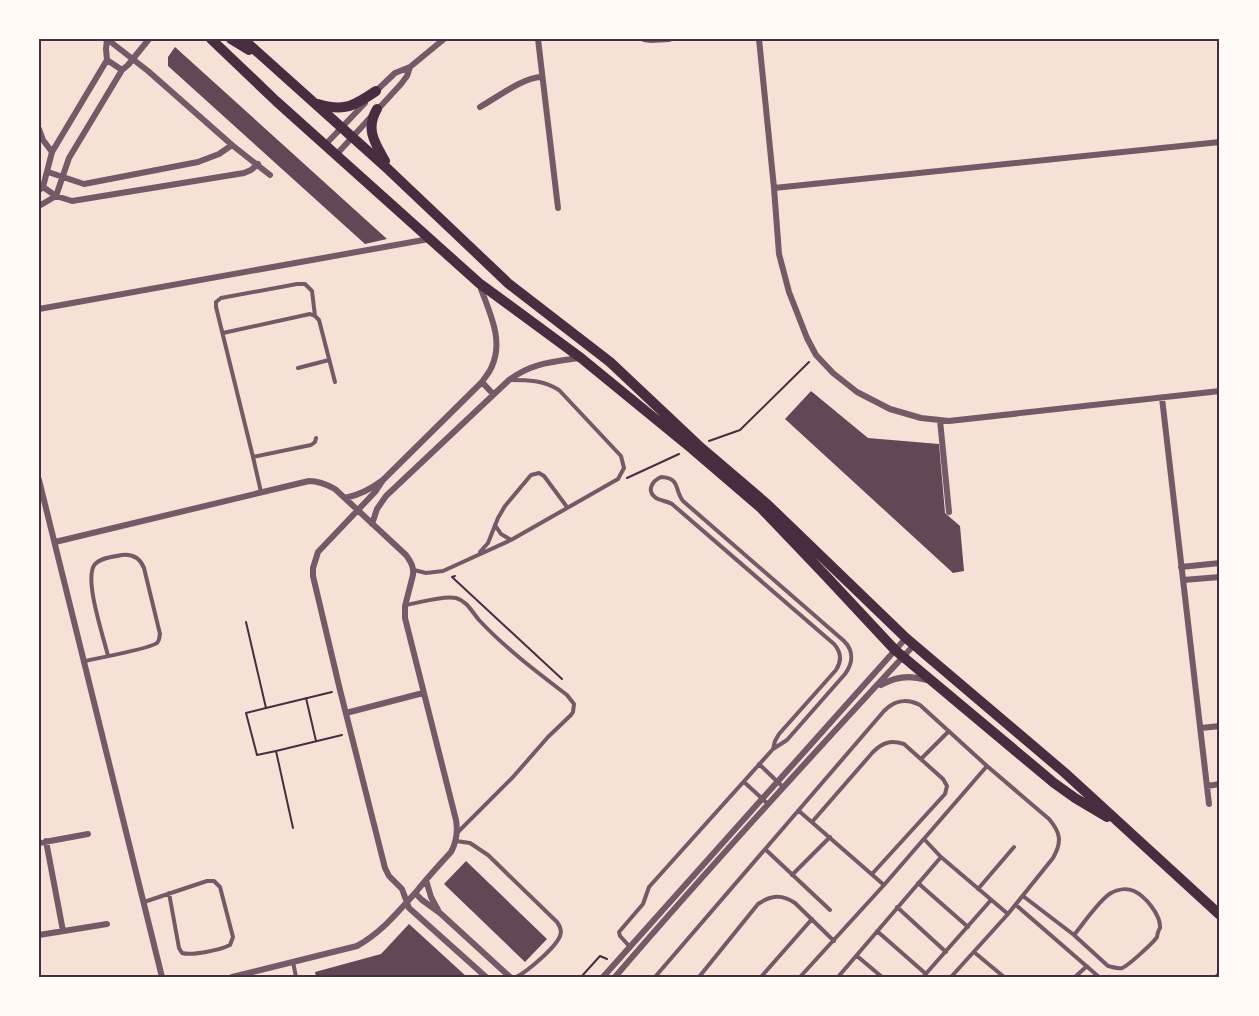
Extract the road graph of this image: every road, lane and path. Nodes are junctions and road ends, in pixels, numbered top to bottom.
1 (107, 39) edge
2 (149, 39) edge
3 (211, 39) edge
4 (231, 39) edge
5 (243, 39) edge
6 (444, 39) edge
7 (538, 39) edge
8 (644, 39) edge
9 (669, 39) edge
10 (759, 39) edge
11 (265, 59) junction
12 (107, 60) junction
13 (133, 60) junction
14 (410, 67) junction
15 (122, 70) junction
16 (541, 77) junction
17 (376, 91) junction
18 (315, 103) junction
19 (480, 107) dead end
20 (377, 109) junction
21 (342, 127) junction
22 (39, 129) edge
23 (352, 136) junction
24 (1220, 142) edge
25 (232, 145) junction
26 (325, 145) junction
27 (52, 152) junction
28 (336, 155) junction
29 (258, 164) junction
30 (389, 170) junction
31 (48, 172) junction
32 (270, 175) dead end
33 (63, 176) junction
34 (774, 188) junction
35 (41, 189) edge
36 (56, 196) junction
37 (39, 206) edge
38 (558, 208) dead end
39 (429, 239) junction
40 (479, 283) junction
41 (39, 309) edge
42 (315, 316) junction
43 (223, 333) junction
44 (816, 355) junction
45 (581, 358) junction
46 (329, 360) junction
47 (298, 368) dead end
48 (509, 380) junction
49 (335, 382) dead end
50 (482, 382) junction
51 (1220, 391) edge
52 (493, 394) junction
53 (1162, 398) junction
54 (940, 420) junction
55 (670, 425) junction
56 (316, 438) dead end
57 (695, 446) junction
58 (253, 457) junction
59 (39, 480) edge
60 (383, 480) junction
61 (622, 481) dead end
62 (261, 492) junction
63 (345, 498) junction
64 (674, 498) junction
65 (567, 507) junction
66 (358, 510) junction
67 (949, 512) dead end
68 (372, 524) junction
69 (495, 524) junction
70 (512, 540) junction
71 (55, 542) junction
72 (479, 554) junction
73 (1220, 563) edge
74 (1181, 567) junction
75 (414, 570) junction
76 (462, 572) dead end
77 (1220, 577) edge
78 (1183, 580) junction
79 (405, 606) junction
80 (246, 622) dead end
81 (910, 641) junction
82 (899, 653) junction
83 (108, 656) junction
84 (85, 661) junction
85 (564, 682) dead end
86 (934, 683) junction
87 (876, 688) junction
88 (340, 690) junction
89 (423, 693) junction
90 (306, 698) junction
91 (266, 708) junction
92 (346, 713) junction
93 (1220, 726) edge
94 (1201, 728) junction
95 (949, 731) junction
96 (351, 732) junction
97 (316, 741) junction
98 (773, 749) junction
99 (276, 751) junction
100 (921, 759) junction
101 (759, 764) junction
102 (987, 766) junction
103 (777, 781) junction
104 (744, 782) junction
105 (1220, 784) edge
106 (1207, 786) junction
107 (783, 787) junction
108 (762, 798) junction
109 (768, 804) junction
110 (1209, 804) dead end
111 (799, 811) junction
112 (812, 822) junction
113 (1120, 824) junction
114 (293, 828) dead end
115 (458, 832) junction
116 (88, 834) dead end
117 (830, 837) junction
118 (924, 839) junction
119 (456, 841) junction
120 (43, 842) edge
121 (1014, 847) dead end
122 (765, 849) junction
123 (941, 857) junction
124 (872, 874) junction
125 (792, 875) junction
126 (426, 880) junction
127 (918, 883) junction
128 (884, 885) junction
129 (978, 888) junction
130 (169, 893) junction
131 (415, 893) junction
132 (1023, 896) junction
133 (991, 900) junction
134 (144, 902) junction
135 (406, 903) junction
136 (1016, 905) junction
137 (897, 907) junction
138 (830, 910) dead end
139 (440, 913) junction
140 (1008, 914) junction
141 (1220, 915) edge
142 (812, 919) junction
143 (107, 924) dead end
144 (968, 927) junction
145 (63, 931) junction
146 (877, 931) junction
147 (39, 935) edge
148 (1074, 935) junction
149 (834, 941) junction
150 (630, 948) junction
151 (946, 952) junction
152 (974, 952) junction
153 (857, 956) junction
154 (292, 962) junction
155 (1087, 966) junction
156 (1220, 973) edge
157 (924, 975) edge
158 (162, 977) edge
159 (232, 977) edge
160 (296, 977) edge
161 (486, 977) edge
162 (510, 977) edge
163 (516, 977) edge
164 (603, 977) edge
165 (615, 977) edge
166 (655, 977) edge
167 (699, 977) edge
168 (760, 977) edge
169 (800, 977) edge
170 (838, 977) edge
171 (882, 977) edge
172 (951, 977) edge
173 (1004, 977) edge
174 (1075, 977) edge
175 (1099, 977) edge
176 (1216, 977) edge

1 - 12 street
1 - 13 street
2 - 13 street
3 - 26 main road
4 - 11 main road
5 - 11 main road
6 - 14 street
7 - 16 street
8 - 9 street
10 - 34 street
11 - 18 main road
12 - 15 street
12 - 27 street
13 - 15 street
13 - 25 street
14 - 17 street
14 - 20 street
15 - 33 street
16 - 19 street
16 - 38 street
17 - 18 main road
17 - 21 street
18 - 21 main road
20 - 23 street
20 - 30 main road
21 - 23 main road
21 - 26 street
22 - 27 street
23 - 28 street
23 - 30 main road
24 - 34 street
25 - 29 street
25 - 33 street
26 - 28 main road
27 - 31 street
28 - 39 main road
29 - 32 street
29 - 36 street
30 - 55 main road
31 - 33 street
31 - 35 street
33 - 36 street
34 - 44 street
35 - 36 street
36 - 37 street
39 - 40 main road
39 - 41 street
40 - 45 main road
40 - 50 street
42 - 43 lane
42 - 43 lane
42 - 46 lane
43 - 58 lane
44 - 54 street
44 - 57 path
45 - 48 street
45 - 55 main road
46 - 47 lane
46 - 49 lane
48 - 52 street
48 - 65 lane
50 - 52 street
50 - 60 street
51 - 53 street
52 - 68 street
53 - 54 street
53 - 74 street
54 - 67 street
55 - 57 main road
56 - 58 lane
57 - 61 path
57 - 81 main road
57 - 82 main road
58 - 62 lane
59 - 71 street
60 - 63 street
60 - 66 street
62 - 63 street
62 - 71 street
63 - 66 street
64 - 64 lane
64 - 98 lane
64 - 98 lane
65 - 69 lane
65 - 70 lane
66 - 68 street
66 - 88 street
68 - 75 street
69 - 70 lane
69 - 72 lane
70 - 72 lane
71 - 84 street
72 - 75 lane
73 - 74 street
74 - 78 street
75 - 79 street
76 - 85 path
77 - 78 street
78 - 94 street
79 - 89 street
79 - 115 lane
80 - 91 path
81 - 82 street
81 - 82 street
81 - 113 main road
82 - 86 main road
82 - 87 street
82 - 103 street
83 - 83 lane
83 - 84 lane
84 - 134 street
86 - 87 street
86 - 113 main road
87 - 107 street
88 - 90 path
88 - 92 street
89 - 92 street
89 - 115 street
90 - 91 path
90 - 97 path
91 - 99 path
92 - 96 street
93 - 94 street
94 - 106 street
95 - 100 lane
95 - 102 lane
95 - 111 lane
96 - 97 path
96 - 135 street
97 - 99 path
98 - 101 lane
99 - 114 path
100 - 112 lane
100 - 124 lane
101 - 103 lane
101 - 104 lane
102 - 118 lane
102 - 132 lane
103 - 107 lane
103 - 108 street
104 - 108 lane
104 - 150 lane
105 - 106 street
106 - 110 street
107 - 109 street
108 - 109 lane
108 - 150 street
109 - 165 street
111 - 112 lane
111 - 122 lane
112 - 117 lane
113 - 141 main road
115 - 119 street
116 - 120 street
117 - 124 lane
117 - 125 lane
118 - 123 lane
118 - 128 lane
119 - 126 street
119 - 163 lane
120 - 145 street
121 - 129 lane
122 - 125 lane
122 - 166 lane
123 - 127 lane
123 - 129 lane
124 - 128 lane
125 - 138 lane
126 - 131 street
126 - 139 street
127 - 137 lane
127 - 144 lane
128 - 149 lane
129 - 133 lane
130 - 130 lane
130 - 134 lane
131 - 135 street
131 - 139 street
132 - 136 lane
132 - 148 lane
133 - 140 lane
133 - 144 lane
134 - 158 street
135 - 154 street
135 - 161 street
136 - 140 lane
136 - 155 lane
137 - 146 lane
137 - 151 lane
139 - 162 street
140 - 152 lane
142 - 149 lane
142 - 167 lane
142 - 168 lane
143 - 145 street
144 - 151 lane
145 - 147 street
146 - 153 lane
146 - 157 lane
148 - 148 lane
149 - 169 lane
150 - 164 street
151 - 157 lane
152 - 172 lane
152 - 173 lane
153 - 170 lane
153 - 171 lane
154 - 159 street
154 - 160 lane
155 - 174 lane
155 - 175 lane
156 - 176 lane

